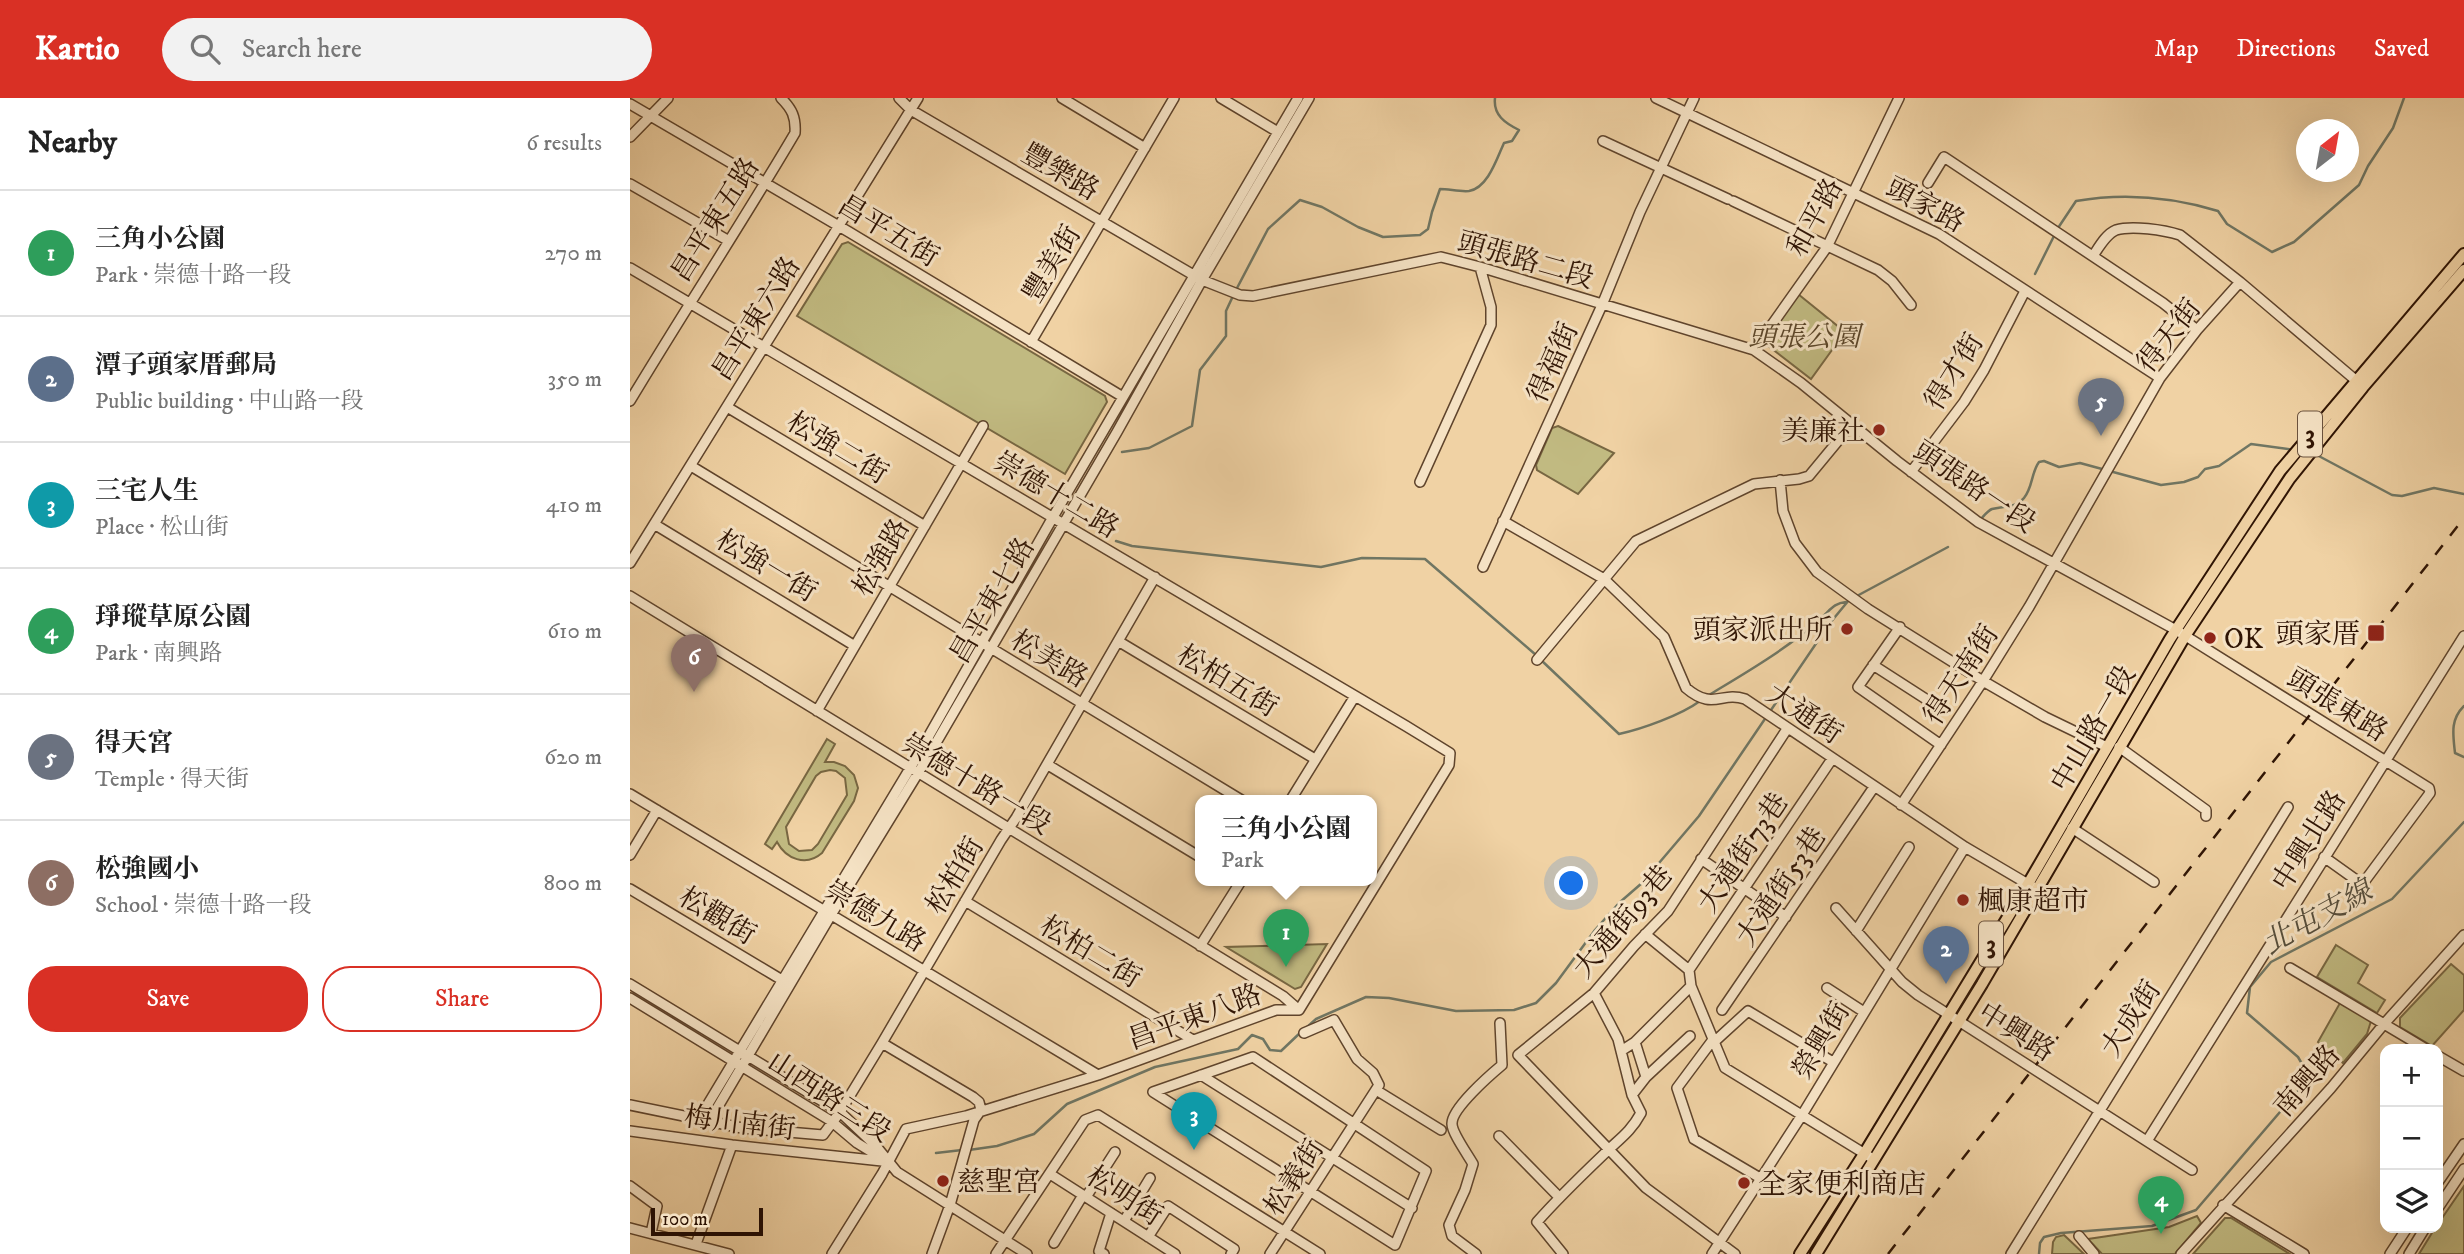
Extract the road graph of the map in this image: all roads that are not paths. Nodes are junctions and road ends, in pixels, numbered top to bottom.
1 (668, 98) edge
2 (781, 98) edge
3 (900, 98) edge
4 (918, 98) edge
5 (1062, 98) edge
6 (1174, 98) edge
7 (1222, 98) edge
8 (1298, 98) edge
9 (1309, 98) edge
10 (1656, 98) edge
11 (1694, 98) edge
12 (1899, 98) edge
13 (630, 104) edge
14 (911, 110) junction
15 (1687, 112) junction
16 (650, 117) junction
17 (1278, 132) junction
18 (630, 137) edge
19 (1603, 141) dead end
20 (1145, 148) junction
21 (1661, 167) junction
22 (1928, 183) dead end
23 (630, 184) edge
24 (765, 184) junction
25 (1854, 193) junction
26 (1102, 221) junction
27 (839, 226) junction
28 (729, 241) junction
29 (1827, 247) junction
30 (2464, 254) edge
31 (2093, 256) junction
32 (1480, 267) junction
33 (630, 268) edge
34 (2464, 270) edge
35 (1198, 277) junction
36 (2240, 282) junction
37 (2025, 290) junction
38 (689, 302) junction
39 (1602, 304) junction
40 (1911, 305) dead end
41 (2197, 330) junction
42 (1031, 342) junction
43 (765, 346) junction
44 (1755, 350) junction
45 (2160, 378) junction
46 (2359, 384) junction
47 (1123, 397) junction
48 (630, 401) edge
49 (727, 407) junction
50 (1852, 424) junction
51 (983, 426) dead end
52 (961, 463) junction
53 (691, 466) junction
54 (1911, 472) junction
55 (1780, 480) junction
56 (1420, 482) dead end
57 (1053, 517) junction
58 (1503, 521) junction
59 (1062, 523) junction
60 (654, 524) junction
61 (925, 526) junction
62 (630, 563) edge
63 (2054, 565) junction
64 (1483, 567) dead end
65 (1155, 577) junction
66 (1604, 579) junction
67 (889, 587) junction
68 (630, 596) edge
69 (1900, 627) junction
70 (2180, 633) junction
71 (2464, 636) edge
72 (1118, 641) junction
73 (985, 645) junction
74 (855, 646) junction
75 (1536, 660) dead end
76 (1873, 665) junction
77 (1983, 681) junction
78 (1354, 696) junction
79 (1932, 703) dead end
80 (1083, 704) junction
81 (817, 711) junction
82 (1787, 729) junction
83 (1941, 745) junction
84 (2113, 747) junction
85 (1315, 759) junction
86 (1832, 759) junction
87 (2385, 760) junction
88 (1048, 765) junction
89 (1449, 765) joint
90 (912, 770) junction
91 (1874, 787) junction
92 (630, 794) edge
93 (1233, 795) edge
94 (1294, 795) edge
95 (1901, 805) junction
96 (2288, 807) dead end
97 (657, 810) junction
98 (2206, 816) dead end
99 (2072, 828) junction
100 (1009, 829) junction
101 (1909, 847) dead end
102 (1965, 847) junction
103 (1195, 854) edge
104 (630, 855) edge
105 (2323, 857) junction
106 (1701, 859) junction
107 (2154, 882) dead end
108 (1377, 883) edge
109 (1237, 886) edge
110 (1375, 886) edge
111 (2032, 887) junction
112 (630, 889) edge
113 (1744, 889) junction
114 (965, 901) junction
115 (1836, 908) dead end
116 (827, 912) junction
117 (1786, 918) junction
118 (1856, 930) junction
119 (1646, 934) junction
120 (2464, 935) edge
121 (1200, 946) junction
122 (1890, 968) junction
123 (2290, 968) dead end
124 (924, 970) junction
125 (1689, 970) junction
126 (782, 981) junction
127 (630, 984) edge
128 (1692, 986) junction
129 (1826, 989) dead end
130 (1594, 993) junction
131 (630, 998) edge
132 (1299, 1010) junction
133 (1722, 1010) dead end
134 (1864, 1012) junction
135 (1947, 1015) junction
136 (1959, 1021) junction
137 (1500, 1023) dead end
138 (2384, 1024) junction
139 (1304, 1033) dead end
140 (1690, 1036) dead end
141 (1193, 1040) junction
142 (1635, 1042) junction
143 (1712, 1042) junction
144 (883, 1043) junction
145 (2418, 1044) edge
146 (1621, 1051) junction
147 (745, 1053) junction
148 (2443, 1059) edge
149 (1833, 1062) junction
150 (738, 1064) junction
151 (2464, 1071) edge
152 (1098, 1075) junction
153 (1201, 1075) junction
154 (1646, 1077) junction
155 (1376, 1090) junction
156 (1632, 1095) junction
157 (630, 1105) edge
158 (981, 1110) junction
159 (2099, 1110) junction
160 (840, 1112) junction
161 (1802, 1115) junction
162 (699, 1119) junction
163 (831, 1121) junction
164 (709, 1122) junction
165 (1355, 1124) junction
166 (630, 1130) edge
167 (1441, 1130) dead end
168 (1499, 1136) dead end
169 (2147, 1141) junction
170 (732, 1144) junction
171 (2464, 1144) edge
172 (1609, 1149) junction
173 (1115, 1152) dead end
174 (1864, 1154) junction
175 (1333, 1158) junction
176 (1875, 1160) junction
177 (888, 1161) junction
178 (2192, 1170) dead end
179 (2464, 1170) edge
180 (1050, 1174) junction
181 (2443, 1175) edge
182 (1150, 1178) dead end
183 (1760, 1178) junction
184 (630, 1186) edge
185 (1311, 1192) junction
186 (1085, 1196) junction
187 (1559, 1197) junction
188 (2443, 1201) edge
189 (950, 1205) junction
190 (2223, 1205) junction
191 (1412, 1208) junction
192 (1111, 1213) junction
193 (1124, 1221) junction
194 (630, 1228) edge
195 (1285, 1232) junction
196 (651, 1233) junction
197 (2404, 1233) edge
198 (2422, 1233) edge
199 (2079, 1236) dead end
200 (1148, 1237) junction
201 (1005, 1240) junction
202 (1054, 1243) dead end
203 (696, 1244) junction
204 (1719, 1244) junction
205 (1100, 1253) edge
206 (729, 1254) edge
207 (832, 1254) edge
208 (932, 1254) edge
209 (996, 1254) edge
210 (1027, 1254) edge
211 (1175, 1254) edge
212 (1231, 1254) edge
213 (1270, 1254) edge
214 (1320, 1254) edge
215 (1476, 1254) edge
216 (1563, 1254) edge
217 (1713, 1254) edge
218 (1735, 1254) edge
219 (1800, 1254) edge
220 (1816, 1254) edge
221 (2011, 1254) edge
222 (2094, 1254) edge
223 (2180, 1254) edge
224 (2304, 1254) edge
225 (2390, 1254) edge
226 (2409, 1254) edge

1 - 16 street
2 - 24 street, 昌平東五路
3 - 14 street, 豐樂路
4 - 14 street, 昌平東六路
5 - 20 street
6 - 20 street, 豐美街
7 - 17 street
8 - 17 street, 昌平東七路
9 - 35 street, 昌平東七路
10 - 15 street, 頭家路
11 - 15 street, 得福街
12 - 25 street, 和平路
13 - 16 street, 昌平五街
14 - 26 street, 豐樂路
14 - 27 street, 昌平東六路
15 - 21 street, 得福街
15 - 25 street, 頭家路
16 - 18 street
16 - 24 street, 昌平五街
17 - 35 street, 昌平東七路
19 - 21 street
20 - 26 street, 豐美街
21 - 29 street
21 - 39 street, 得福街
22 - 31 street
23 - 28 street
24 - 27 street, 昌平五街
24 - 28 street, 昌平東五路
25 - 29 street, 和平路
25 - 37 street, 頭家路
26 - 35 street, 豐樂路
26 - 42 street, 豐美街
27 - 42 street, 昌平五街
27 - 43 street, 昌平東六路
28 - 38 street, 昌平東五路
29 - 40 street
29 - 44 street, 和平路
30 - 46 main road, 中山路一段 / 3
31 - 36 street
31 - 41 street
32 - 35 street, 頭張路二段
32 - 39 street, 頭張路二段
32 - 56 street
33 - 38 street, 崇德十二路
34 - 46 main road, 中山路一段 / 3
35 - 47 street, 昌平東七路
35 - 59 street, 昌平東七路
36 - 41 street, 得天街
36 - 46 street
37 - 45 street, 頭家路
37 - 54 street, 得才街
38 - 43 street, 崇德十二路
38 - 48 street, 昌平東五路
39 - 44 street, 頭張路二段
39 - 58 street, 得福街
41 - 45 street, 得天街
42 - 47 street, 昌平五街
43 - 49 street, 昌平東六路
43 - 52 street, 崇德十二路
44 - 50 street, 頭張路一段
45 - 63 street, 得天街
46 - 70 main road, 中山路一段 / 3
47 - 57 street, 昌平東七路
49 - 53 street, 昌平東六路
49 - 61 street, 松強二街
50 - 54 street, 頭張路一段
50 - 55 street
51 - 52 street, 松強路
52 - 57 street, 崇德十二路
52 - 61 street, 松強路
53 - 60 street, 昌平東六路
53 - 67 street, 松美路
54 - 63 street, 頭張路一段
55 - 66 street
55 - 69 street
57 - 59 street, 崇德十二路
57 - 73 street, 昌平東七路
58 - 64 street, 得福街
58 - 66 street, 大通街
59 - 65 street, 崇德十二路
59 - 73 street, 昌平東七路
60 - 62 street, 昌平東六路
60 - 74 street, 松強一街
61 - 67 street, 松強路
63 - 70 street, 頭張路一段
63 - 77 street, 得天南街
65 - 72 street, 松柏街
65 - 78 street, 崇德十二路
66 - 75 street
66 - 82 street, 大通街
67 - 73 street, 松美路
67 - 74 street, 松強路
68 - 81 street, 崇德十路一段
69 - 76 street
69 - 77 street
70 - 84 main road, 中山路一段 / 3
70 - 87 street, 頭張東路
71 - 87 street, 中興北路
72 - 80 street, 松柏街
72 - 85 street, 松柏五街
73 - 80 street, 松美路
73 - 90 street, 昌平東七路
74 - 81 street, 松強路
76 - 79 street
76 - 83 street
77 - 83 street, 得天南街
77 - 84 street
78 - 85 street
78 - 89 street, 崇德十二路
80 - 88 street, 松柏街
80 - 93 street, 松美路
81 - 90 street, 崇德十路一段
82 - 86 street, 大通街
82 - 106 street, 大通街93巷
83 - 95 street, 得天南街
84 - 98 street
84 - 99 main road, 中山路一段 / 3
84 - 111 main road, 中山路一段 / 3
85 - 94 street
86 - 91 street, 大通街
86 - 113 street, 大通街73巷
87 - 105 street, 中興北路
87 - 105 street, 頭張東路
88 - 100 street, 松柏街
88 - 103 street
89 - 108 street, 昌平東八路
90 - 100 street, 崇德十路一段
90 - 116 street, 昌平東七路
91 - 95 street, 大通街
91 - 117 street, 大通街53巷
92 - 97 street, 崇德九路
95 - 102 street, 大通街
96 - 159 street, 大成街
97 - 104 street
97 - 116 street, 崇德九路
99 - 107 street
99 - 111 main road, 中山路一段 / 3
100 - 114 street, 松柏街
100 - 121 street, 崇德十路一段
101 - 118 street
102 - 111 street, 大通街
102 - 122 street, 榮興街
105 - 169 street, 中興北路
106 - 113 street
106 - 119 street, 大通街93巷
109 - 121 street
110 - 132 street, 昌平東八路
111 - 135 main road, 中山路一段 / 3
111 - 136 main road, 中山路一段 / 3
112 - 126 street, 松觀街
113 - 117 street
113 - 125 street, 大通街73巷
114 - 124 street, 松柏街
114 - 141 street, 松柏二街
115 - 118 street, 中興路
116 - 124 street, 崇德九路
116 - 126 street, 昌平東七路
116 - 147 street, 昌平東七路
117 - 133 street, 大通街53巷
118 - 122 street, 中興路
119 - 125 street
119 - 130 street, 大通街93巷
120 - 138 street, 南興路
121 - 132 street, 崇德十路一段
122 - 134 street, 榮興街
122 - 135 street, 中興路
123 - 138 street
124 - 144 street, 松柏街
124 - 152 street, 崇德九路
125 - 128 street
126 - 147 street, 昌平東七路
127 - 147 street, 山西路三段
128 - 142 street
128 - 143 street
129 - 134 street
130 - 146 street
130 - 172 street, 大通街93巷
131 - 150 street, 山西路三段
132 - 141 street, 昌平東八路
134 - 149 street, 榮興街
135 - 136 street, 中興路
135 - 174 main road, 中山路一段 / 3
136 - 159 street, 中興路
136 - 176 main road, 中山路一段 / 3
137 - 215 street
138 - 145 street
138 - 190 street, 南興路
139 - 155 street
140 - 154 street
141 - 152 street, 昌平東八路
142 - 146 street
142 - 154 street
143 - 149 street
143 - 161 street
143 - 183 street
144 - 158 street
144 - 160 street, 松柏街
146 - 156 street
147 - 150 street, 昌平東七路
147 - 160 street, 山西路三段
148 - 151 street
149 - 161 street, 榮興街
150 - 162 street, 昌平東七路
150 - 163 street, 山西路三段
150 - 164 street, 昌平東七路
152 - 158 street, 昌平東八路
153 - 165 street
153 - 175 street
153 - 185 street
154 - 156 street
155 - 165 street, 松義街
155 - 167 street
156 - 172 street
157 - 162 street
158 - 177 street, 昌平東八路
158 - 189 street
159 - 169 street, 中興路
159 - 221 street, 大成街
160 - 163 street, 松柏街
160 - 177 street, 山西路三段
161 - 174 street
161 - 183 street, 榮興街
162 - 164 street
163 - 164 street
163 - 177 street, 山西路三段
165 - 175 street, 松義街
165 - 191 street
166 - 170 street, 梅川南街
168 - 187 street
169 - 178 street, 中興路
170 - 177 street, 梅川南街
170 - 203 street
171 - 181 street
172 - 187 street
172 - 204 street
173 - 186 street
174 - 176 street
174 - 219 main road, 中山路一段 / 3
175 - 185 street, 松義街
175 - 191 street
176 - 220 main road, 中山路一段 / 3
177 - 189 street
177 - 207 street, 昌平東八路
179 - 188 street
180 - 186 street, 松明街
180 - 195 street
180 - 201 street
182 - 193 street
183 - 204 street, 榮興街
184 - 196 street
185 - 191 street
185 - 195 street, 松義街
186 - 192 street, 松明街
186 - 202 street
187 - 216 street
189 - 201 street
189 - 208 street
190 - 223 street, 南興路
190 - 224 street
192 - 193 street, 松明街
192 - 205 street
193 - 200 street, 松明街
194 - 196 street
195 - 213 street, 松義街
195 - 214 street
196 - 203 street
197 - 225 street
198 - 226 street
199 - 222 street
200 - 211 street, 松明街
200 - 212 street
201 - 209 street
201 - 210 street
203 - 206 street
204 - 217 street, 榮興街
204 - 218 street

